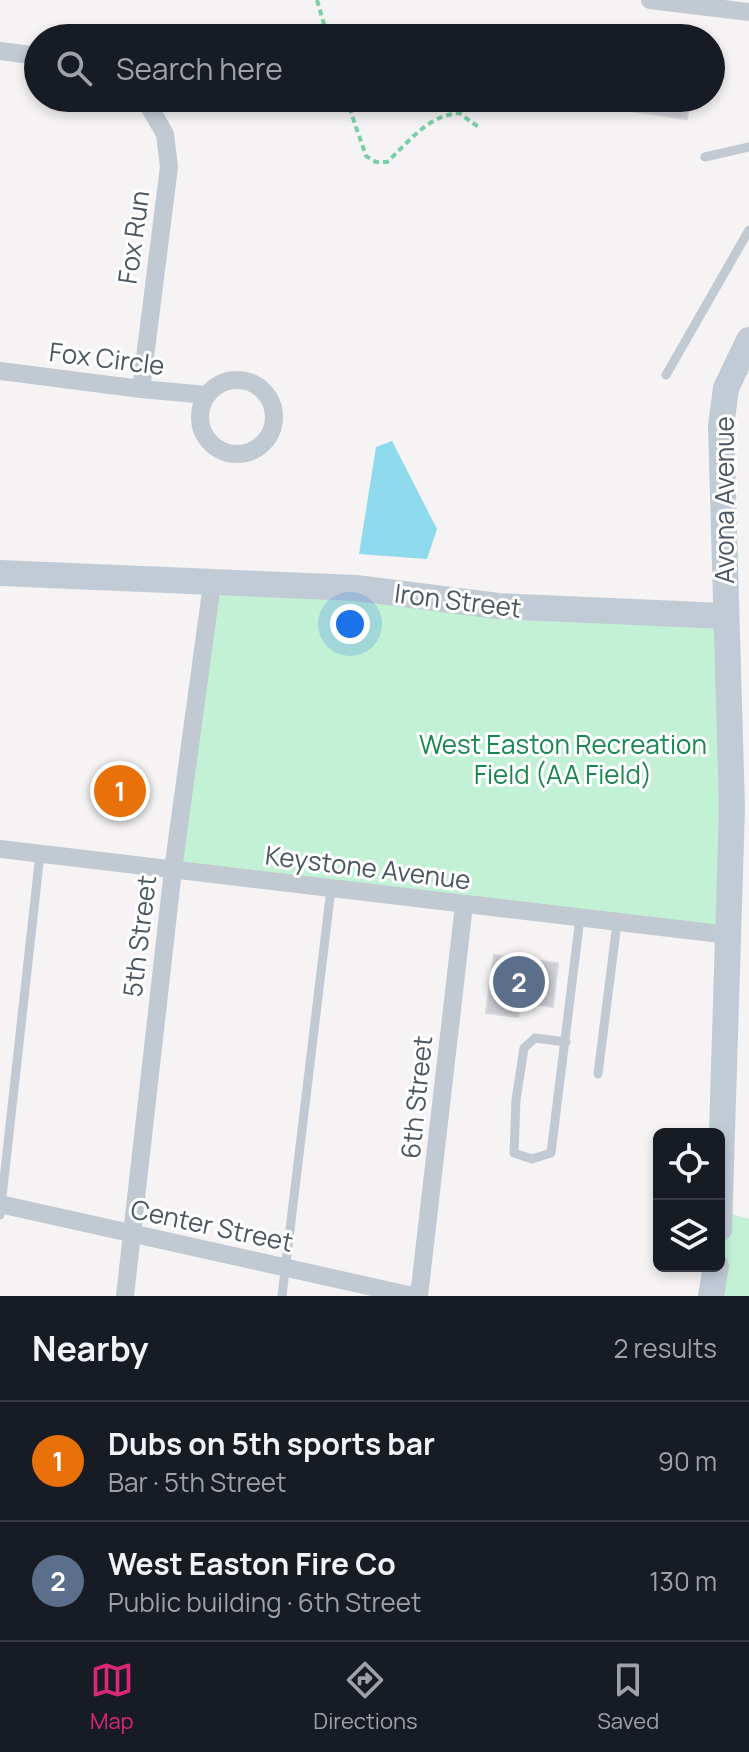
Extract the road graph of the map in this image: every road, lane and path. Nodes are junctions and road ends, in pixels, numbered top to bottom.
1 (317, 0) edge
2 (650, 0) edge
3 (749, 12) edge
4 (324, 24) edge
5 (0, 51) edge
6 (24, 54) edge
7 (152, 112) edge
8 (350, 112) edge
9 (480, 128) dead end
10 (749, 147) edge
11 (705, 157) dead end
12 (749, 230) edge
13 (749, 340) edge
14 (0, 371) edge
15 (666, 375) dead end
16 (141, 389) junction
17 (207, 395) junction
18 (0, 573) edge
19 (212, 584) junction
20 (725, 616) junction
21 (0, 849) edge
22 (40, 854) junction
23 (173, 870) junction
24 (331, 889) junction
25 (464, 905) junction
26 (580, 918) junction
27 (617, 923) junction
28 (729, 935) junction
29 (566, 1042) junction
30 (598, 1074) dead end
31 (720, 1200) edge
32 (0, 1208) edge
33 (131, 1234) junction
34 (285, 1268) junction
35 (715, 1272) edge
36 (125, 1296) edge
37 (282, 1296) edge
38 (413, 1296) edge
39 (419, 1296) edge
40 (711, 1296) edge

1 - 4 path
2 - 3 street
5 - 6 street
7 - 16 street, Fox Run
8 - 9 path
10 - 11 lane
12 - 15 lane
13 - 20 street, Avona Avenue
14 - 16 street, Fox Circle
16 - 17 street, Fox Circle
17 - 17 street, Fox Circle
18 - 19 street, Iron Street
19 - 20 street, Iron Street
19 - 23 street, 5th Street
20 - 28 street, Avona Avenue
21 - 22 street, Keystone Avenue
22 - 23 street, Keystone Avenue
22 - 32 lane
23 - 24 street, Keystone Avenue
23 - 33 street, 5th Street
24 - 25 street, Keystone Avenue
24 - 34 lane
25 - 26 street, Keystone Avenue
25 - 39 street, 6th Street
26 - 27 street, Keystone Avenue
26 - 29 lane
27 - 28 street, Keystone Avenue
27 - 30 lane
28 - 31 street, Avona Avenue
29 - 29 lane
32 - 33 street, Center Street
33 - 34 street, Center Street
33 - 36 street, 5th Street
34 - 37 lane
34 - 38 street, Center Street
35 - 40 street

